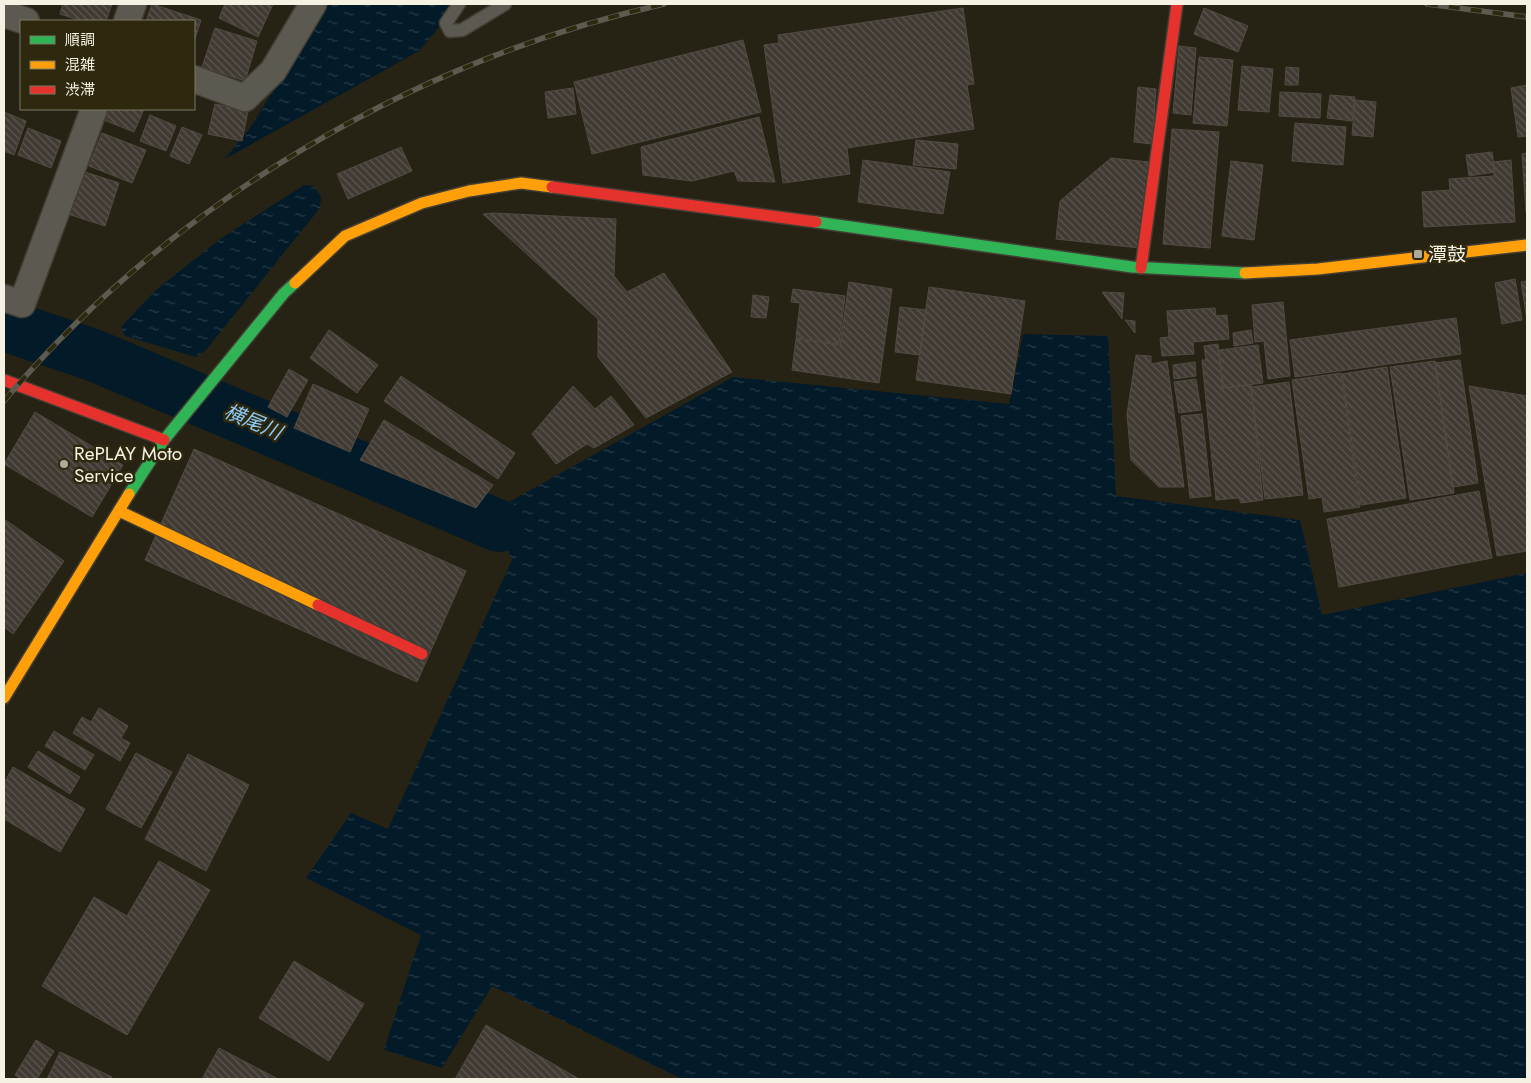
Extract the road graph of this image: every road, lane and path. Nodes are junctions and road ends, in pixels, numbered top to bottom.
1 (133, 4) edge
2 (313, 4) edge
3 (460, 4) edge
4 (505, 4) edge
5 (1176, 4) edge
6 (4, 14) edge
7 (23, 20) edge
8 (127, 20) edge
9 (195, 80) edge
10 (94, 110) edge
11 (1527, 245) edge
12 (1141, 268) junction
13 (4, 298) edge
14 (4, 380) edge
15 (164, 440) junction
16 (119, 511) junction
17 (422, 654) dead end
18 (4, 698) edge

1 - 8 street
2 - 9 street
3 - 4 lane
5 - 12 street
6 - 7 street
10 - 13 street
11 - 12 street
12 - 15 street
14 - 15 street
15 - 16 street
16 - 17 street
16 - 18 street

